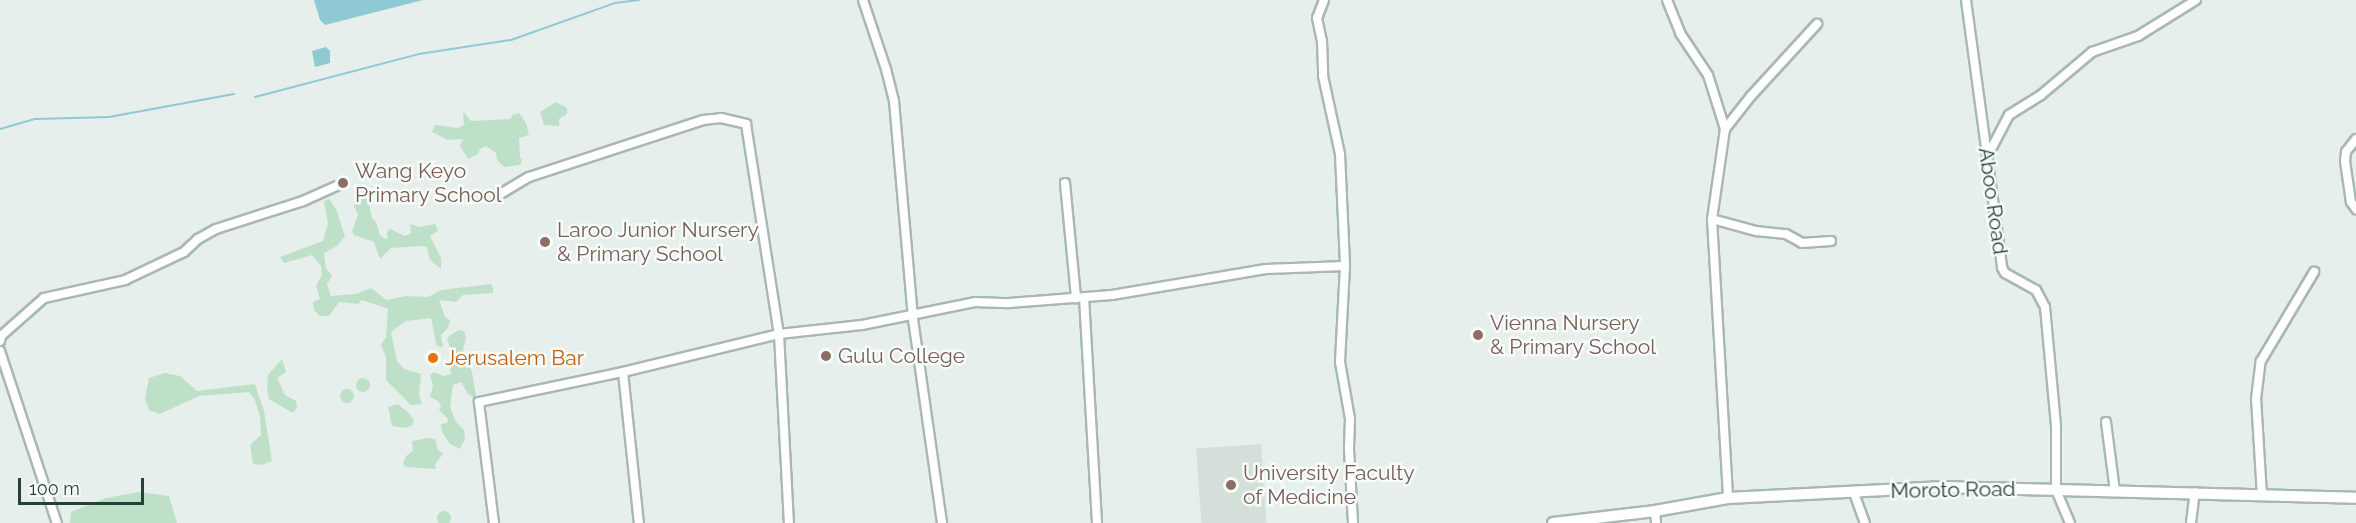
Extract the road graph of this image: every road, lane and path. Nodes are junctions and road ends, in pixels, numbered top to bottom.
1 (862, 0) edge
2 (1324, 0) edge
3 (1667, 0) edge
4 (1966, 0) edge
5 (2196, 0) edge
6 (1817, 24) dead end
7 (1725, 129) junction
8 (2356, 139) edge
9 (1986, 158) junction
10 (1065, 183) dead end
11 (337, 186) dead end
12 (502, 193) dead end
13 (2356, 209) edge
14 (1712, 219) junction
15 (1831, 241) dead end
16 (1345, 266) junction
17 (2314, 272) dead end
18 (1080, 297) junction
19 (912, 313) junction
20 (779, 334) junction
21 (0, 341) edge
22 (0, 351) edge
23 (623, 372) junction
24 (2106, 422) dead end
25 (2056, 490) junction
26 (2115, 491) junction
27 (2195, 492) junction
28 (1854, 493) junction
29 (2262, 496) junction
30 (1728, 498) junction
31 (2356, 498) edge
32 (1655, 511) junction
33 (57, 523) edge
34 (494, 523) edge
35 (639, 523) edge
36 (789, 523) edge
37 (942, 523) edge
38 (1097, 523) edge
39 (1353, 523) edge
40 (1552, 523) edge
41 (1656, 523) edge
42 (1865, 523) edge
43 (2070, 523) edge
44 (2191, 523) edge

1 - 19 street
2 - 16 street
3 - 7 street
4 - 9 street, Aboo Road
5 - 9 street
6 - 7 street
7 - 14 street
8 - 13 street
9 - 25 street, Aboo Road
10 - 18 street
11 - 21 street
12 - 20 street
14 - 15 street
14 - 30 street
16 - 18 street
16 - 39 street
17 - 29 street
18 - 19 street
18 - 38 street
19 - 20 street
19 - 37 street
20 - 23 street
20 - 36 street
22 - 33 street
23 - 34 street
23 - 35 street
24 - 26 street
25 - 26 main road, Moroto Road
25 - 28 main road, Moroto Road
25 - 43 street
26 - 27 main road, Moroto Road
27 - 29 main road, Moroto Road
27 - 44 street
28 - 30 main road, Moroto Road
28 - 42 street
29 - 31 main road, Moroto Road
30 - 32 main road, Moroto Road
32 - 40 main road, Moroto Road
32 - 41 street

